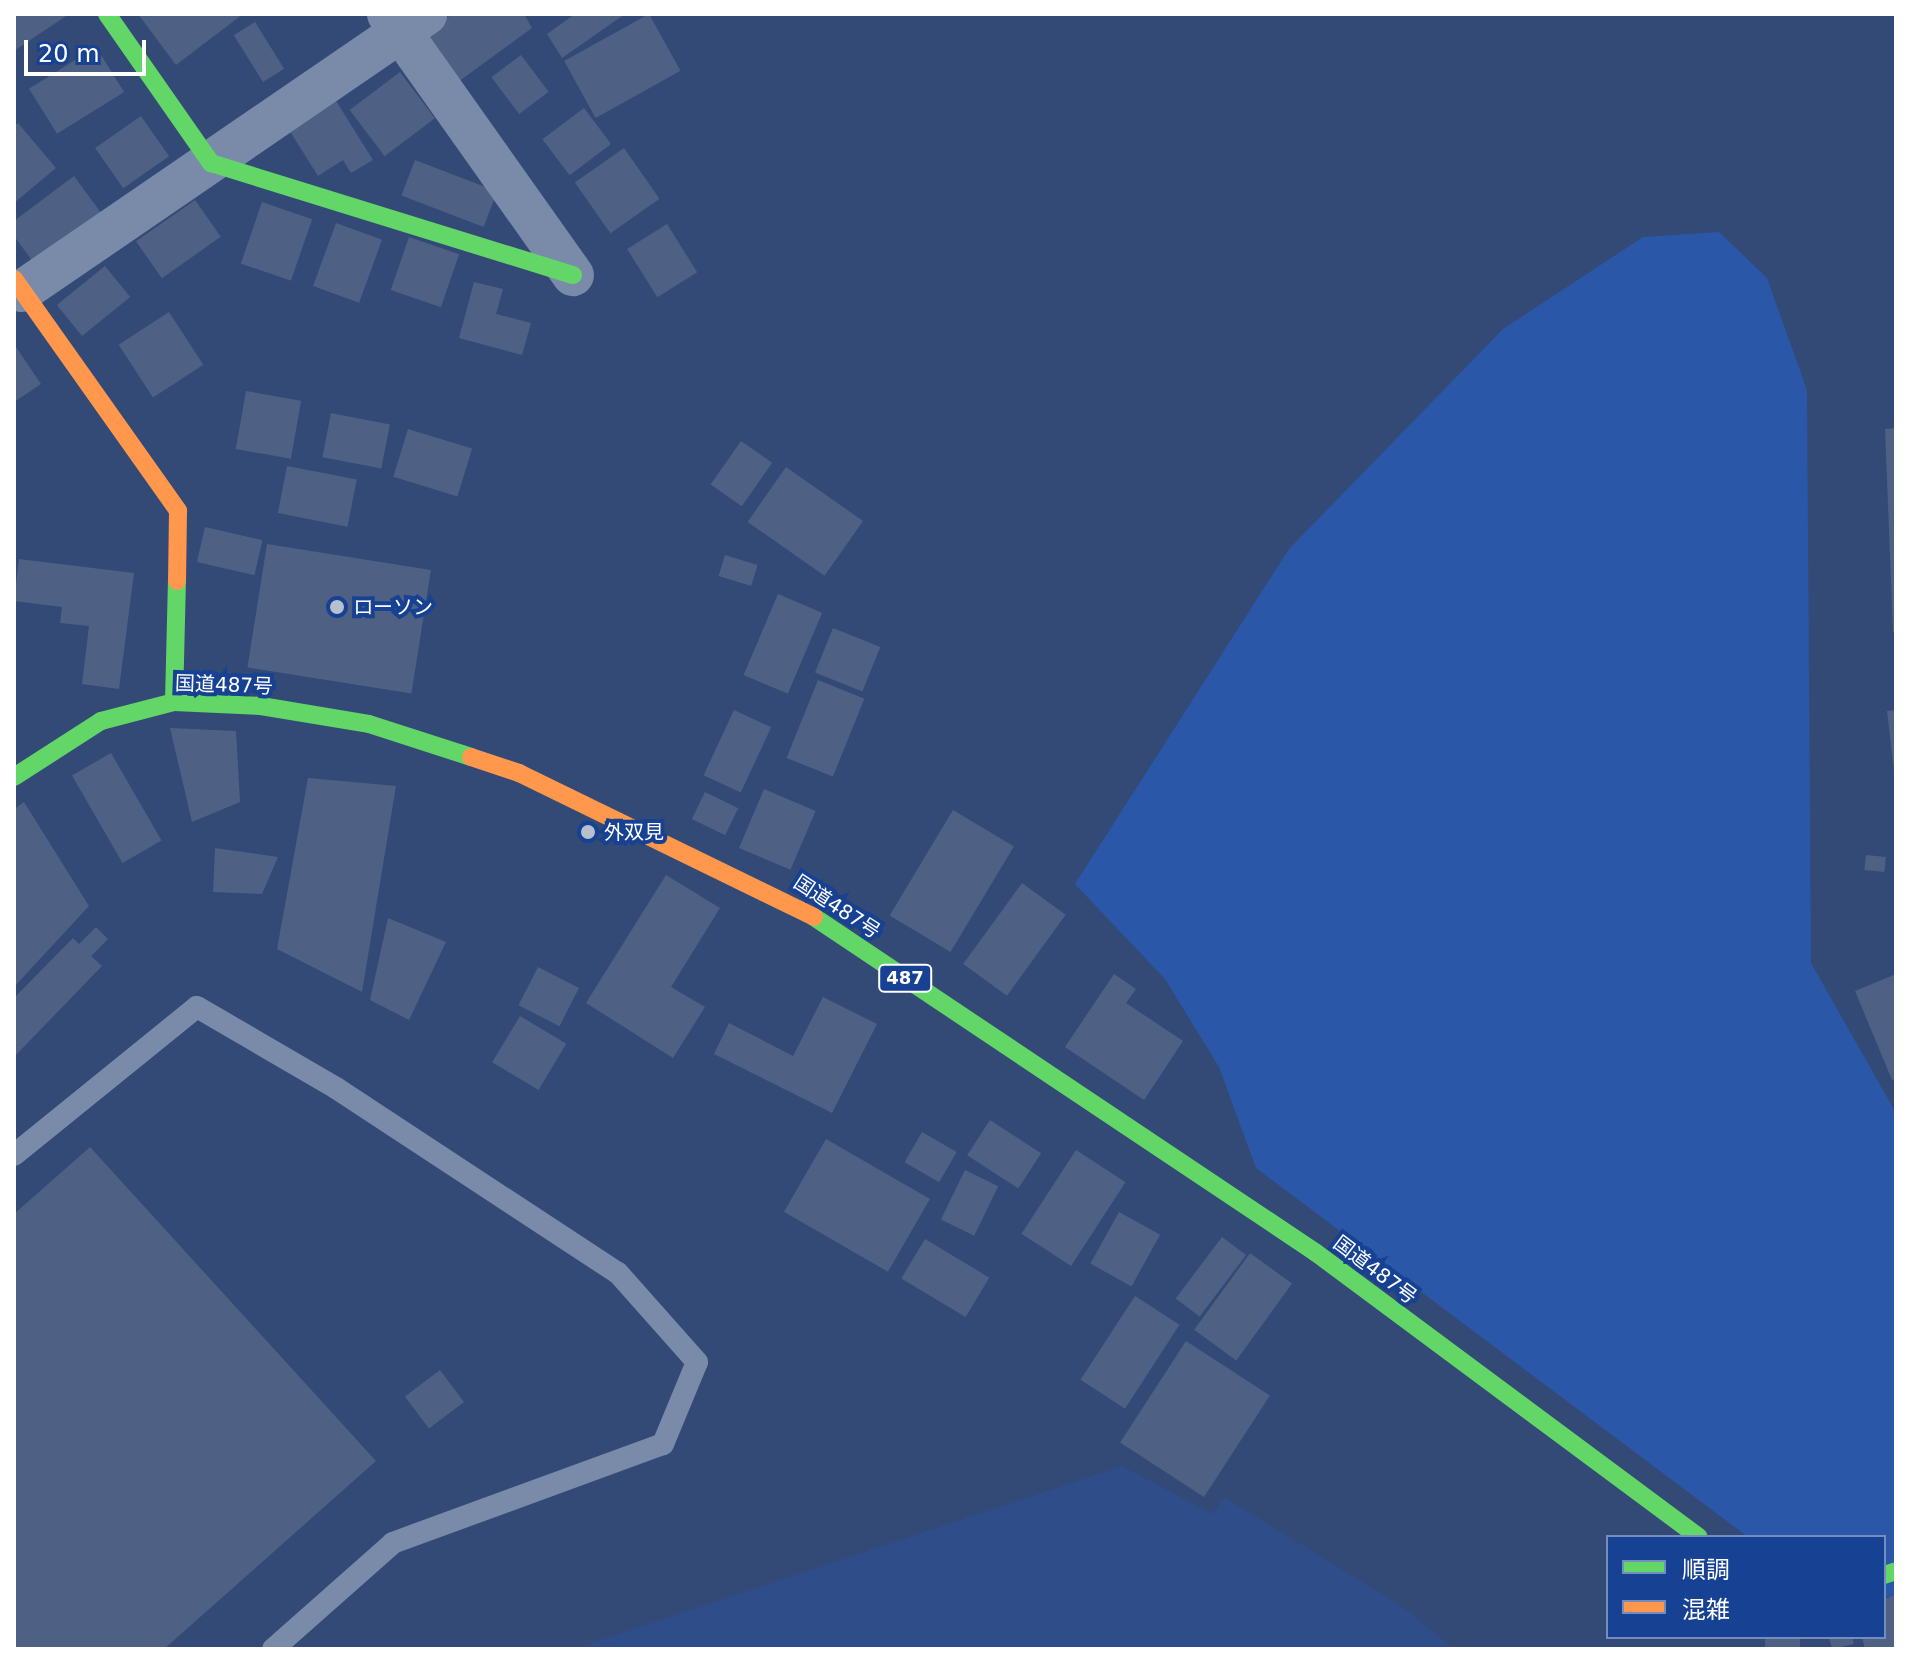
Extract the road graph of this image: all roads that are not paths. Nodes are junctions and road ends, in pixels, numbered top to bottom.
1 (107, 14) edge
2 (405, 20) edge
3 (211, 163) junction
4 (573, 275) joint
5 (18, 285) edge
6 (174, 702) junction
7 (14, 777) edge
8 (14, 1155) edge
9 (1696, 1535) edge
10 (273, 1649) edge

1 - 3 main road
2 - 3 street
2 - 4 street
3 - 4 main road
3 - 5 street
5 - 6 main road
6 - 7 main road, 国道487号 / 487
6 - 9 main road, 国道487号 / 487
8 - 10 lane

